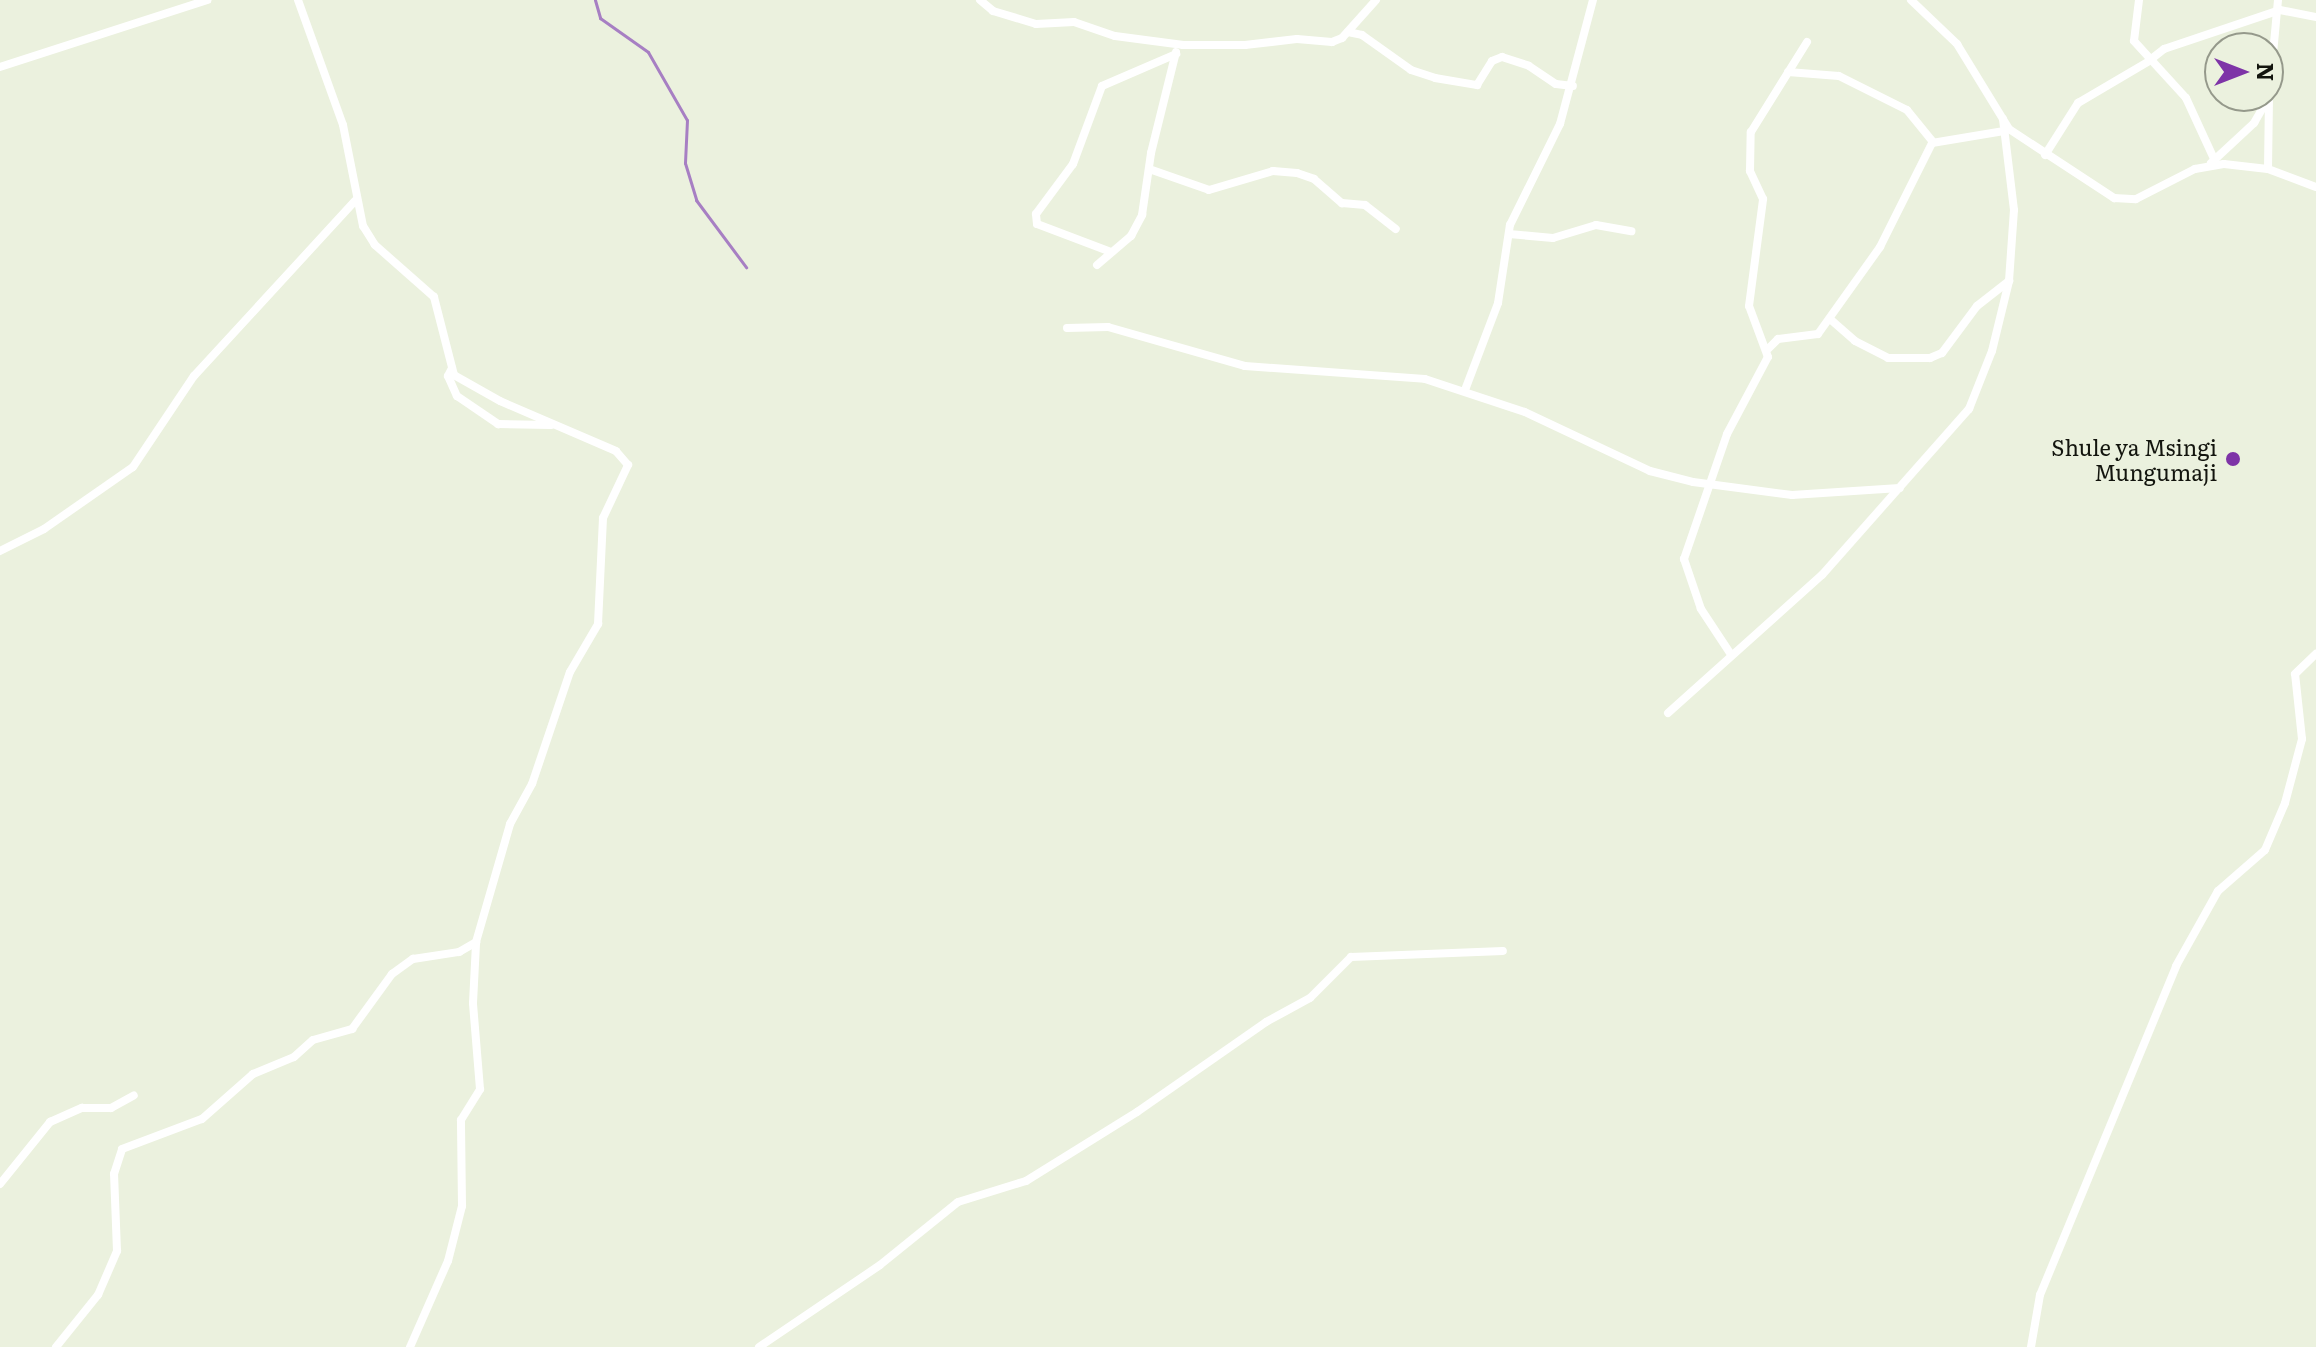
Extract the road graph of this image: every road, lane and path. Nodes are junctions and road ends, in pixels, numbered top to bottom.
1 (207, 0) edge
2 (298, 0) edge
3 (980, 0) edge
4 (1376, 0) edge
5 (1593, 0) edge
6 (2139, 0) edge
7 (1911, 1) edge
8 (2279, 5) edge
9 (2316, 17) edge
10 (1348, 32) junction
11 (2276, 32) edge
12 (1807, 42) dead end
13 (1178, 43) junction
14 (1176, 54) junction
15 (2150, 60) junction
16 (0, 67) edge
17 (1788, 72) junction
18 (1573, 86) junction
19 (2260, 112) edge
20 (2269, 112) edge
21 (2003, 119) junction
22 (2004, 131) junction
23 (1933, 142) junction
24 (2045, 155) junction
25 (2210, 164) junction
26 (2268, 169) junction
27 (1152, 170) junction
28 (2316, 187) edge
29 (355, 201) junction
30 (1396, 229) dead end
31 (1631, 231) dead end
32 (1509, 234) junction
33 (1111, 252) junction
34 (1097, 265) dead end
35 (2009, 281) junction
36 (1830, 319) junction
37 (1067, 328) dead end
38 (1768, 349) junction
39 (452, 367) junction
40 (1465, 390) junction
41 (553, 425) junction
42 (1707, 484) junction
43 (1900, 488) junction
44 (0, 551) edge
45 (1730, 653) junction
46 (2316, 654) edge
47 (1668, 713) dead end
48 (476, 942) junction
49 (1503, 951) dead end
50 (134, 1095) dead end
51 (0, 1184) edge
52 (56, 1347) edge
53 (410, 1347) edge
54 (759, 1347) edge
55 (2031, 1347) edge

1 - 16 street
2 - 29 street
3 - 13 street
4 - 10 street
5 - 18 street
6 - 15 street
7 - 21 street
8 - 9 street
8 - 11 street
8 - 15 street
10 - 13 street
10 - 18 street
12 - 17 street
13 - 14 street
14 - 27 street
14 - 33 street
15 - 24 street
15 - 25 street
17 - 23 street
17 - 38 street
18 - 32 street
19 - 25 street
20 - 26 street
21 - 22 street
21 - 24 street
22 - 23 street
22 - 35 street
23 - 36 street
24 - 25 street
25 - 26 street
26 - 28 street
27 - 30 street
27 - 33 street
29 - 39 street
29 - 44 street
31 - 32 street
32 - 40 street
33 - 34 street
35 - 36 street
35 - 43 street
36 - 38 street
37 - 40 street
38 - 42 street
39 - 41 street
39 - 41 street
40 - 42 street
41 - 48 street
42 - 43 street
42 - 45 street
43 - 45 street
45 - 47 street
46 - 55 street
48 - 52 street
48 - 53 street
49 - 54 street
50 - 51 street

